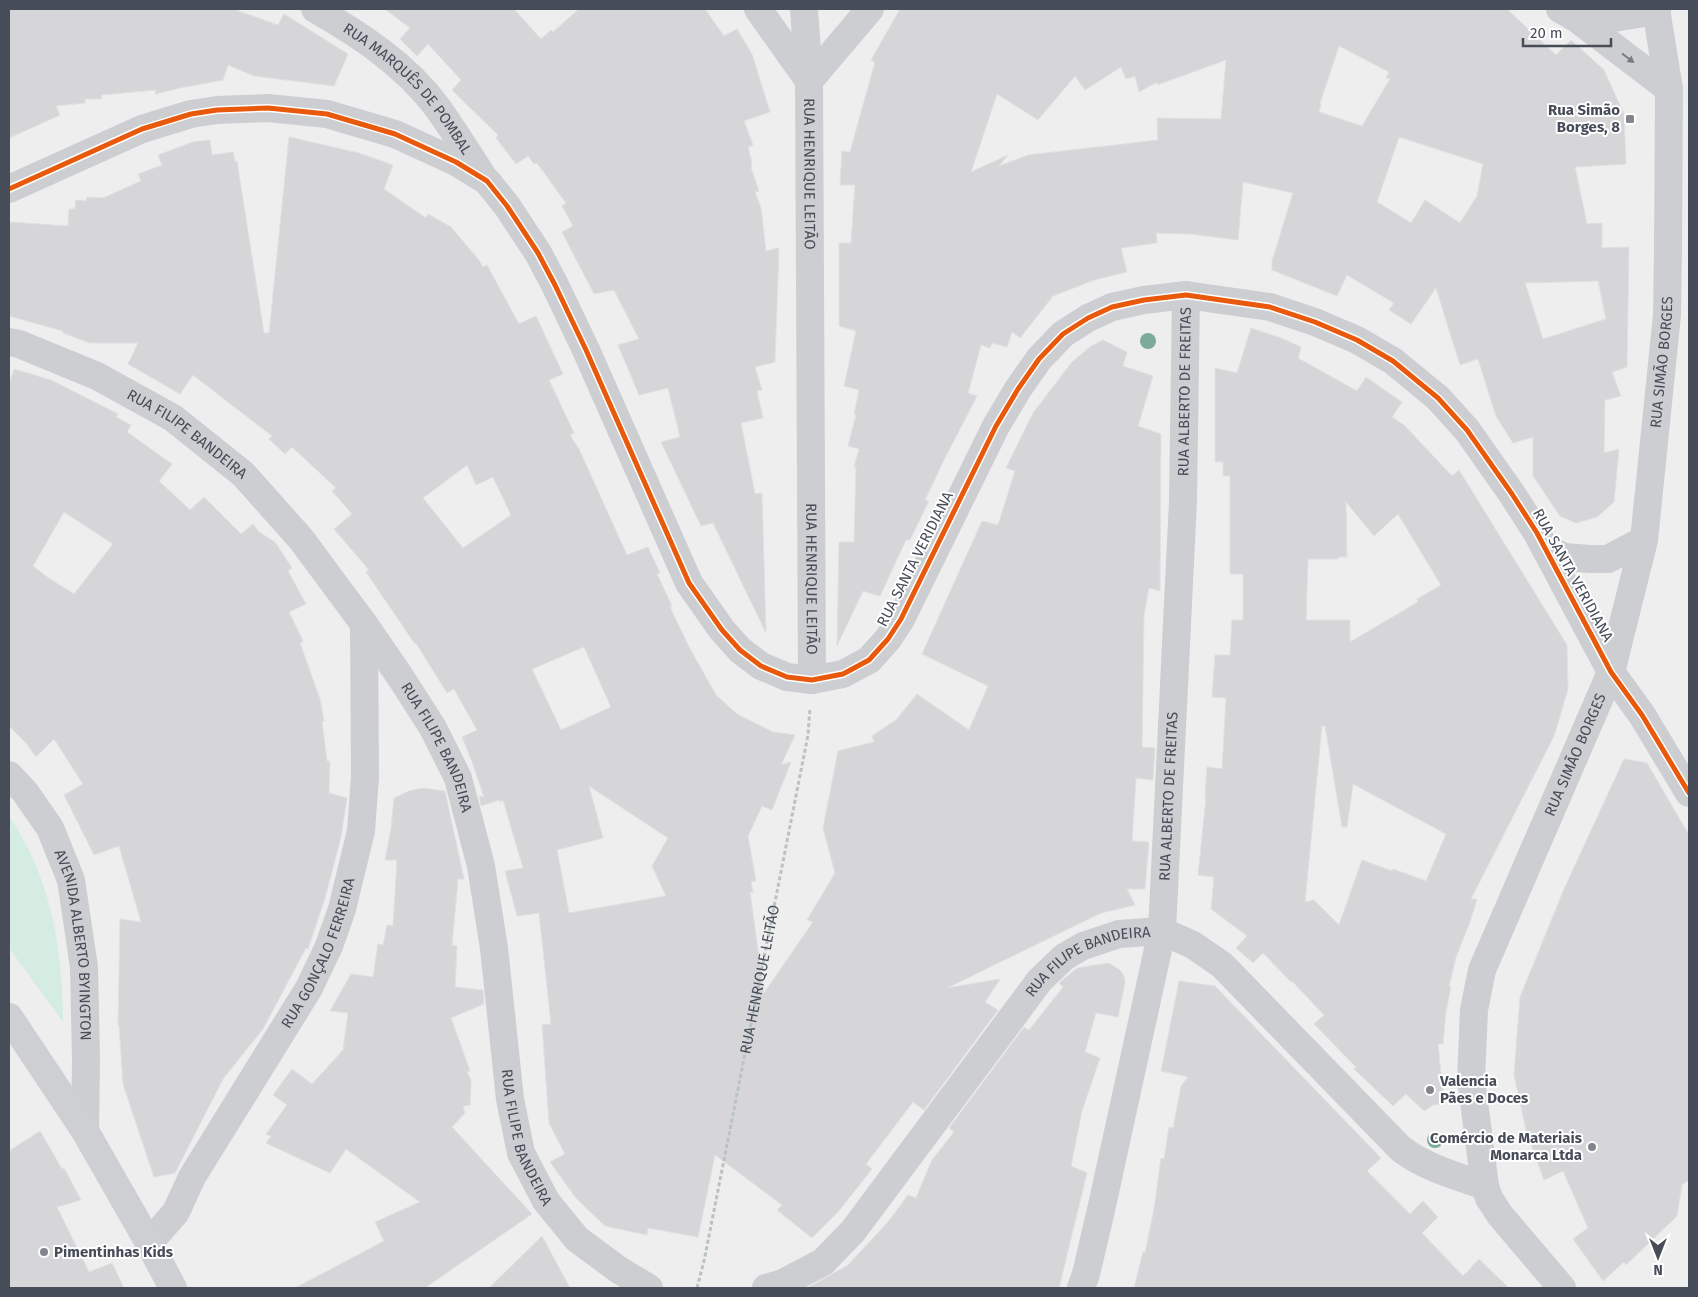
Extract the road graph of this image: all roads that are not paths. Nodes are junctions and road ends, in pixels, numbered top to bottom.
1 (315, 9) edge
2 (758, 9) edge
3 (804, 9) edge
4 (870, 9) edge
5 (1656, 10) edge
6 (1568, 13) edge
7 (809, 81) junction
8 (1669, 89) junction
9 (1689, 110) edge
10 (487, 181) junction
11 (9, 189) edge
12 (1679, 190) edge
13 (1186, 295) junction
14 (9, 342) edge
15 (1644, 540) junction
16 (1546, 548) junction
17 (364, 624) junction
18 (1611, 672) junction
19 (812, 680) junction
20 (9, 775) edge
21 (1689, 793) edge
22 (1162, 931) junction
23 (9, 1017) edge
24 (85, 1131) junction
25 (1485, 1186) junction
26 (149, 1243) junction
27 (173, 1288) edge
28 (649, 1288) edge
29 (766, 1288) edge
30 (1081, 1288) edge
31 (1562, 1288) edge

1 - 10 street, RUA MARQUÊS DE POMBAL
2 - 7 street
3 - 7 street, RUA HENRIQUE LEITÃO
4 - 7 street
5 - 6 street
5 - 8 street, RUA SIMÃO BORGES
6 -> 8 street
7 - 19 street, RUA HENRIQUE LEITÃO
8 - 9 street
8 - 12 street, RUA SIMÃO BORGES
10 - 11 street, RUA SANTA VERIDIANA
10 - 19 street, RUA SANTA VERIDIANA
12 - 15 street, RUA SIMÃO BORGES
13 - 16 street, RUA SANTA VERIDIANA
13 - 19 street, RUA SANTA VERIDIANA
13 - 22 street, RUA ALBERTO DE FREITAS
14 - 17 street, RUA FILIPE BANDEIRA
15 - 16 street
15 - 18 street, RUA SIMÃO BORGES
16 - 18 street, RUA SANTA VERIDIANA
17 - 26 street, RUA GONÇALO FERREIRA
17 - 28 street, RUA FILIPE BANDEIRA
18 - 21 street, RUA SANTA VERIDIANA
18 - 25 street, RUA SIMÃO BORGES
20 - 24 street, AVENIDA ALBERTO BYINGTON
22 - 25 street, RUA FILIPE BANDEIRA
22 - 29 street, RUA FILIPE BANDEIRA
22 - 30 street, RUA ALBERTO DE FREITAS
23 - 24 main road
24 - 26 main road
25 - 31 street, RUA SIMÃO BORGES
26 - 27 main road

